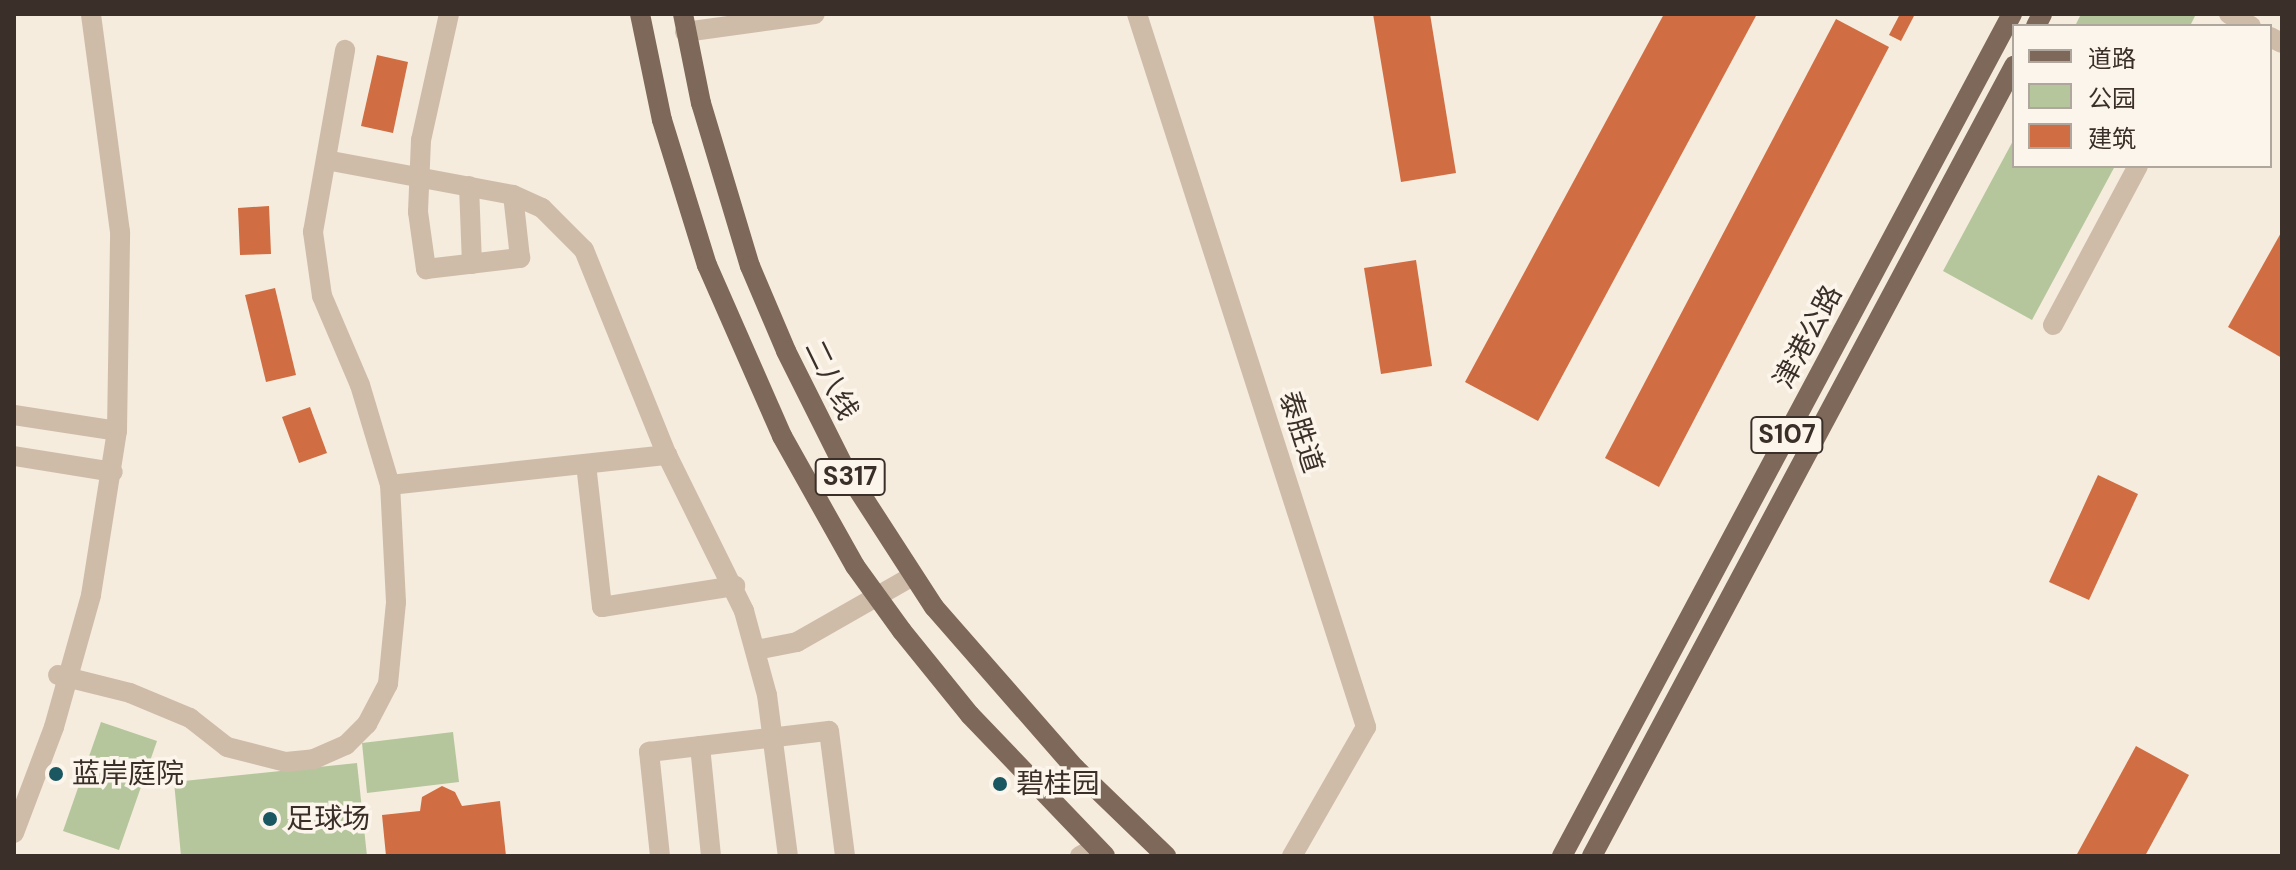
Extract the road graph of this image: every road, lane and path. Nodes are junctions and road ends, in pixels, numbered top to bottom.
1 (80, 14) edge
2 (91, 14) edge
3 (449, 14) edge
4 (640, 14) edge
5 (815, 14) edge
6 (1137, 14) edge
7 (2012, 14) edge
8 (2229, 14) edge
9 (684, 23) edge
10 (2247, 24) edge
11 (345, 50) dead end
12 (2012, 70) edge
13 (326, 160) junction
14 (2137, 168) edge
15 (419, 176) junction
16 (469, 186) junction
17 (513, 195) junction
18 (472, 264) junction
19 (2053, 325) dead end
20 (14, 415) edge
21 (111, 430) junction
22 (667, 455) junction
23 (14, 456) edge
24 (586, 464) junction
25 (107, 471) junction
26 (390, 485) junction
27 (911, 577) junction
28 (735, 586) junction
29 (877, 598) junction
30 (756, 650) junction
31 (63, 677) junction
32 (772, 738) junction
33 (700, 746) junction
34 (14, 807) edge
35 (14, 833) edge
36 (1094, 853) edge
37 (660, 856) edge
38 (711, 856) edge
39 (788, 856) edge
40 (845, 856) edge
41 (1166, 856) edge
42 (1292, 856) edge
43 (1562, 856) edge
44 (1592, 856) edge

1 - 21 street
2 - 21 street
3 - 15 street
4 - 29 main road, S317
5 - 9 street
6 - 42 street, 泰胜道
7 - 43 main road, 津港公路 / S107
8 - 10 street
9 - 27 main road, 二八线 / S317
11 - 13 street
12 - 44 main road, 津港公路 / S107
13 - 15 street
13 - 26 street
14 - 19 street
15 - 16 street
15 - 18 street
16 - 17 street
16 - 18 street
17 - 18 street
17 - 22 street
20 - 21 street
21 - 25 street
22 - 24 street
22 - 28 street
23 - 25 street
24 - 26 street
24 - 28 street
25 - 31 street
26 - 31 street
27 - 29 street
27 - 41 main road, 二八线 / S317
28 - 30 street
29 - 30 street
29 - 36 main road, S317
30 - 32 street
31 - 34 street
31 - 35 street
32 - 33 street
32 - 39 street
32 - 40 street
33 - 37 street
33 - 38 street

